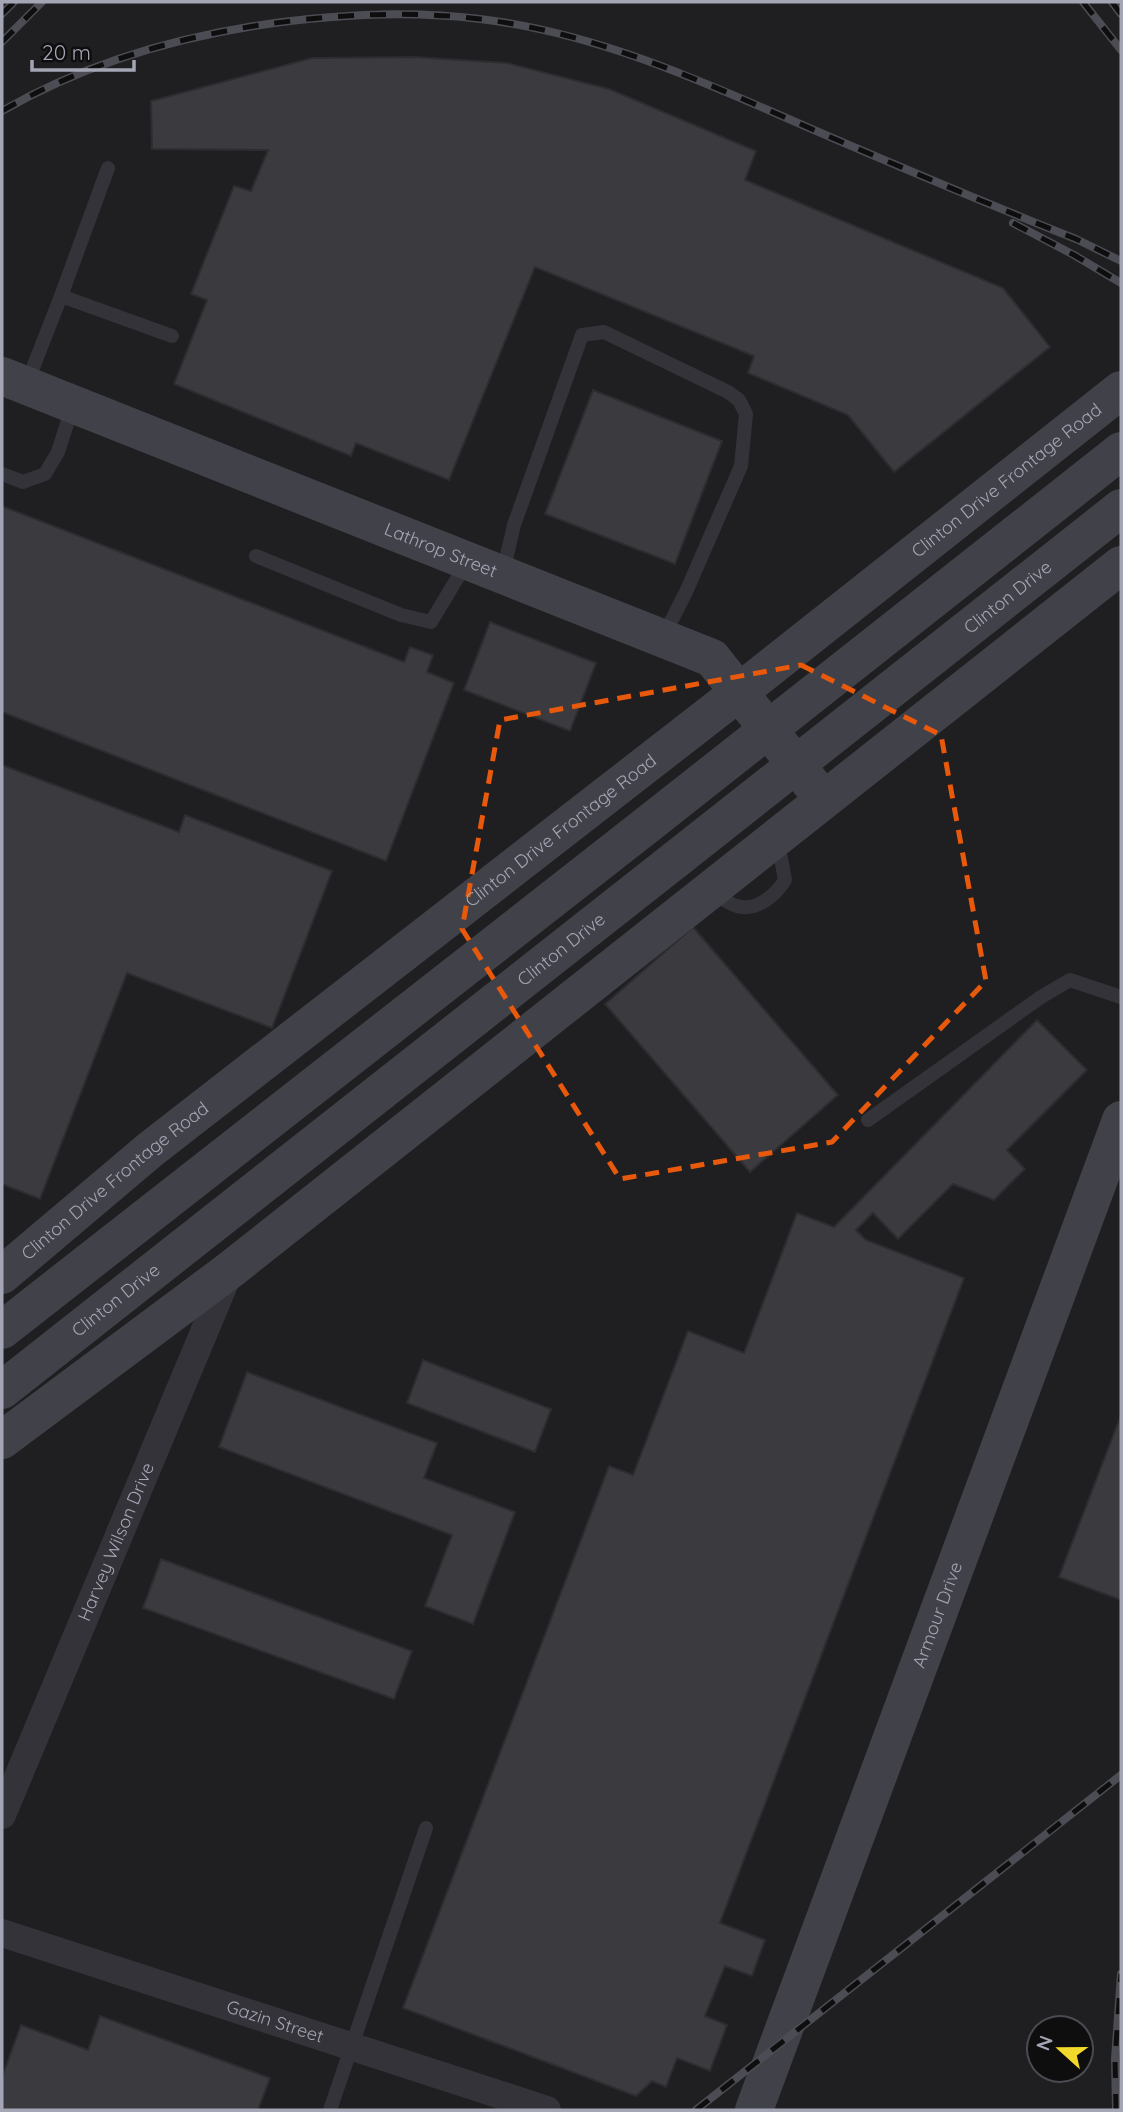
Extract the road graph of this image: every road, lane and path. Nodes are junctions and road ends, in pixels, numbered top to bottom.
1 (107, 168) dead end
2 (61, 296) junction
3 (172, 336) dead end
4 (14, 380) edge
5 (1121, 390) edge
6 (74, 404) junction
7 (1121, 451) edge
8 (2, 474) edge
9 (1121, 508) edge
10 (256, 556) dead end
11 (468, 561) junction
12 (1121, 565) edge
13 (503, 575) junction
14 (662, 638) junction
15 (738, 693) junction
16 (824, 800) junction
17 (1121, 996) edge
18 (868, 1120) dead end
19 (1121, 1120) edge
20 (230, 1270) junction
21 (2, 1275) edge
22 (2, 1329) edge
23 (2, 1391) edge
24 (2, 1440) edge
25 (2, 1815) edge
26 (426, 1828) dead end
27 (2, 1933) edge
28 (352, 2047) junction
29 (330, 2110) edge
30 (547, 2110) edge
31 (754, 2110) edge

1 - 2 lane
2 - 3 lane
2 - 4 lane
4 - 6 street, Lathrop Street
5 - 15 street, Clinton Drive Frontage Road
6 - 8 lane
6 - 11 street, Lathrop Street
7 - 22 street, bridge
9 - 23 street, Clinton Drive, bridge
10 - 11 lane
11 - 13 street, Lathrop Street
12 - 16 street
13 - 14 street, Lathrop Street
13 - 14 lane
14 - 15 street, Lathrop Street
15 - 16 street, Lathrop Street
15 - 21 street, Clinton Drive Frontage Road
16 - 20 street
17 - 18 lane
19 - 31 street, Armour Drive
20 - 24 street
20 - 25 street, Harvey Wilson Drive
26 - 28 lane
27 - 28 street, Gazin Street
28 - 29 lane
28 - 30 street, Gazin Street

